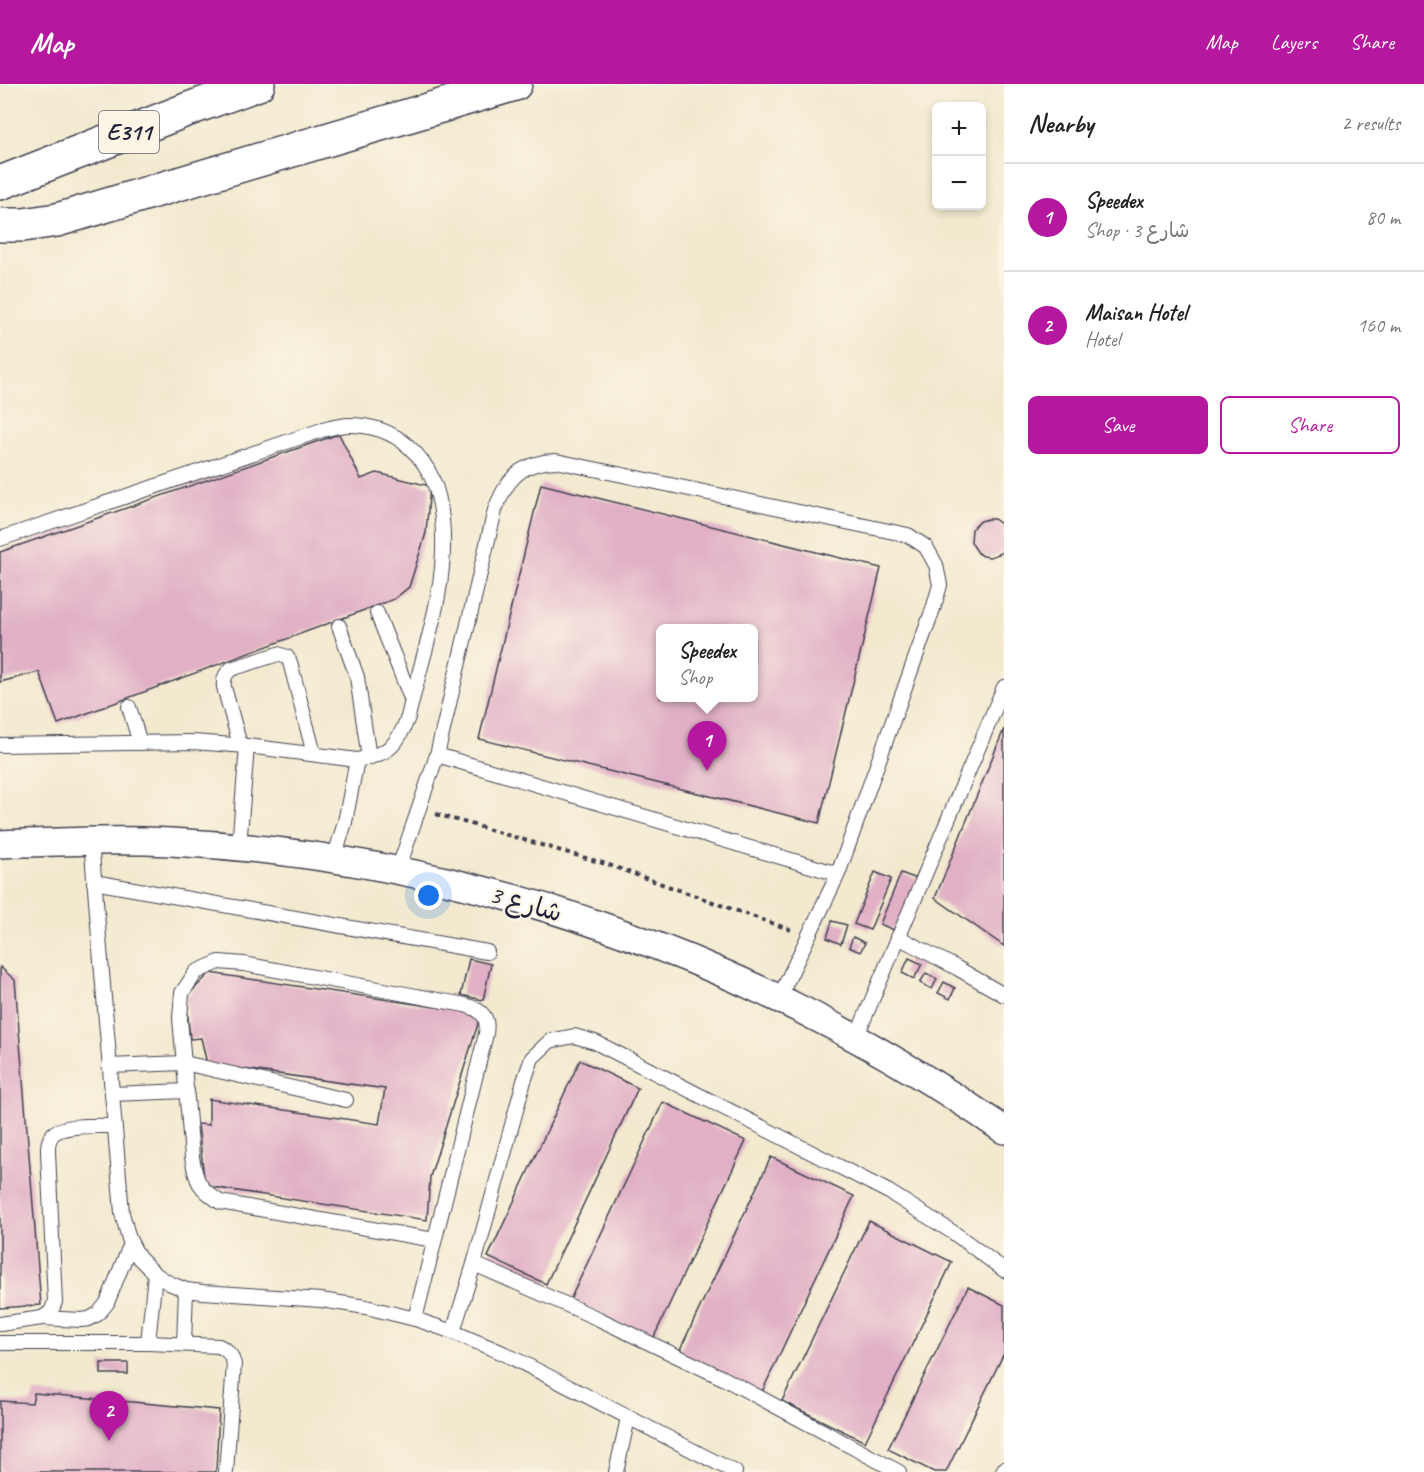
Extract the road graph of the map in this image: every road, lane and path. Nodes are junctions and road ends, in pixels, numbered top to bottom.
1 (258, 84) edge
2 (515, 84) edge
3 (0, 183) edge
4 (0, 225) edge
5 (0, 539) edge
6 (377, 613) dead end
7 (339, 626) dead end
8 (1004, 687) edge
9 (412, 701) junction
10 (129, 707) dead end
11 (140, 743) junction
12 (0, 745) edge
13 (243, 745) junction
14 (314, 754) junction
15 (437, 755) junction
16 (363, 759) junction
17 (418, 808) junction
18 (91, 841) junction
19 (0, 844) edge
20 (239, 847) junction
21 (334, 859) junction
22 (398, 870) junction
23 (838, 874) junction
24 (94, 882) junction
25 (809, 936) junction
26 (898, 938) junction
27 (488, 952) dead end
28 (1004, 995) edge
29 (779, 998) junction
30 (856, 1038) junction
31 (184, 1063) junction
32 (109, 1066) junction
33 (187, 1091) junction
34 (112, 1094) junction
35 (346, 1100) dead end
36 (114, 1126) junction
37 (1004, 1130) edge
38 (434, 1240) junction
39 (131, 1243) junction
40 (474, 1264) junction
41 (1004, 1270) edge
42 (155, 1274) junction
43 (186, 1290) junction
44 (42, 1318) junction
45 (415, 1319) junction
46 (0, 1324) edge
47 (453, 1332) junction
48 (0, 1343) edge
49 (148, 1343) junction
50 (184, 1344) junction
51 (628, 1418) junction
52 (226, 1472) edge
53 (616, 1472) edge
54 (735, 1472) edge
55 (899, 1472) edge

1 - 3 highway, E311
2 - 4 highway
5 - 9 lane
6 - 9 lane
7 - 16 lane
8 - 26 lane
9 - 16 lane
10 - 11 lane
11 - 12 lane
11 - 13 lane
13 - 14 lane
13 - 14 lane
13 - 20 lane
14 - 16 lane
15 - 17 lane
15 - 23 lane
15 - 23 lane
16 - 21 lane
17 - 22 lane
17 - 25 path
18 - 19 street, شارع 3
18 - 20 street, شارع 3
18 - 24 lane
20 - 21 street, شارع 3
21 - 22 street, شارع 3
22 - 29 street, شارع 3
23 - 25 lane
24 - 27 lane
24 - 32 lane
25 - 29 lane
26 - 28 lane
26 - 30 lane
29 - 30 street, شارع 3
30 - 37 street, شارع 3
31 - 32 lane
31 - 33 lane
31 - 35 lane
31 - 38 lane
32 - 34 lane
33 - 34 lane
33 - 38 lane
34 - 36 lane
36 - 39 lane
36 - 44 lane
38 - 45 lane
39 - 42 lane
39 - 44 lane
40 - 41 lane
40 - 47 lane
40 - 55 lane
42 - 43 lane
42 - 49 lane
43 - 45 lane
43 - 50 lane
44 - 46 lane
45 - 47 lane
47 - 51 lane
48 - 49 lane
49 - 50 lane
50 - 52 lane
51 - 53 lane
51 - 54 lane

